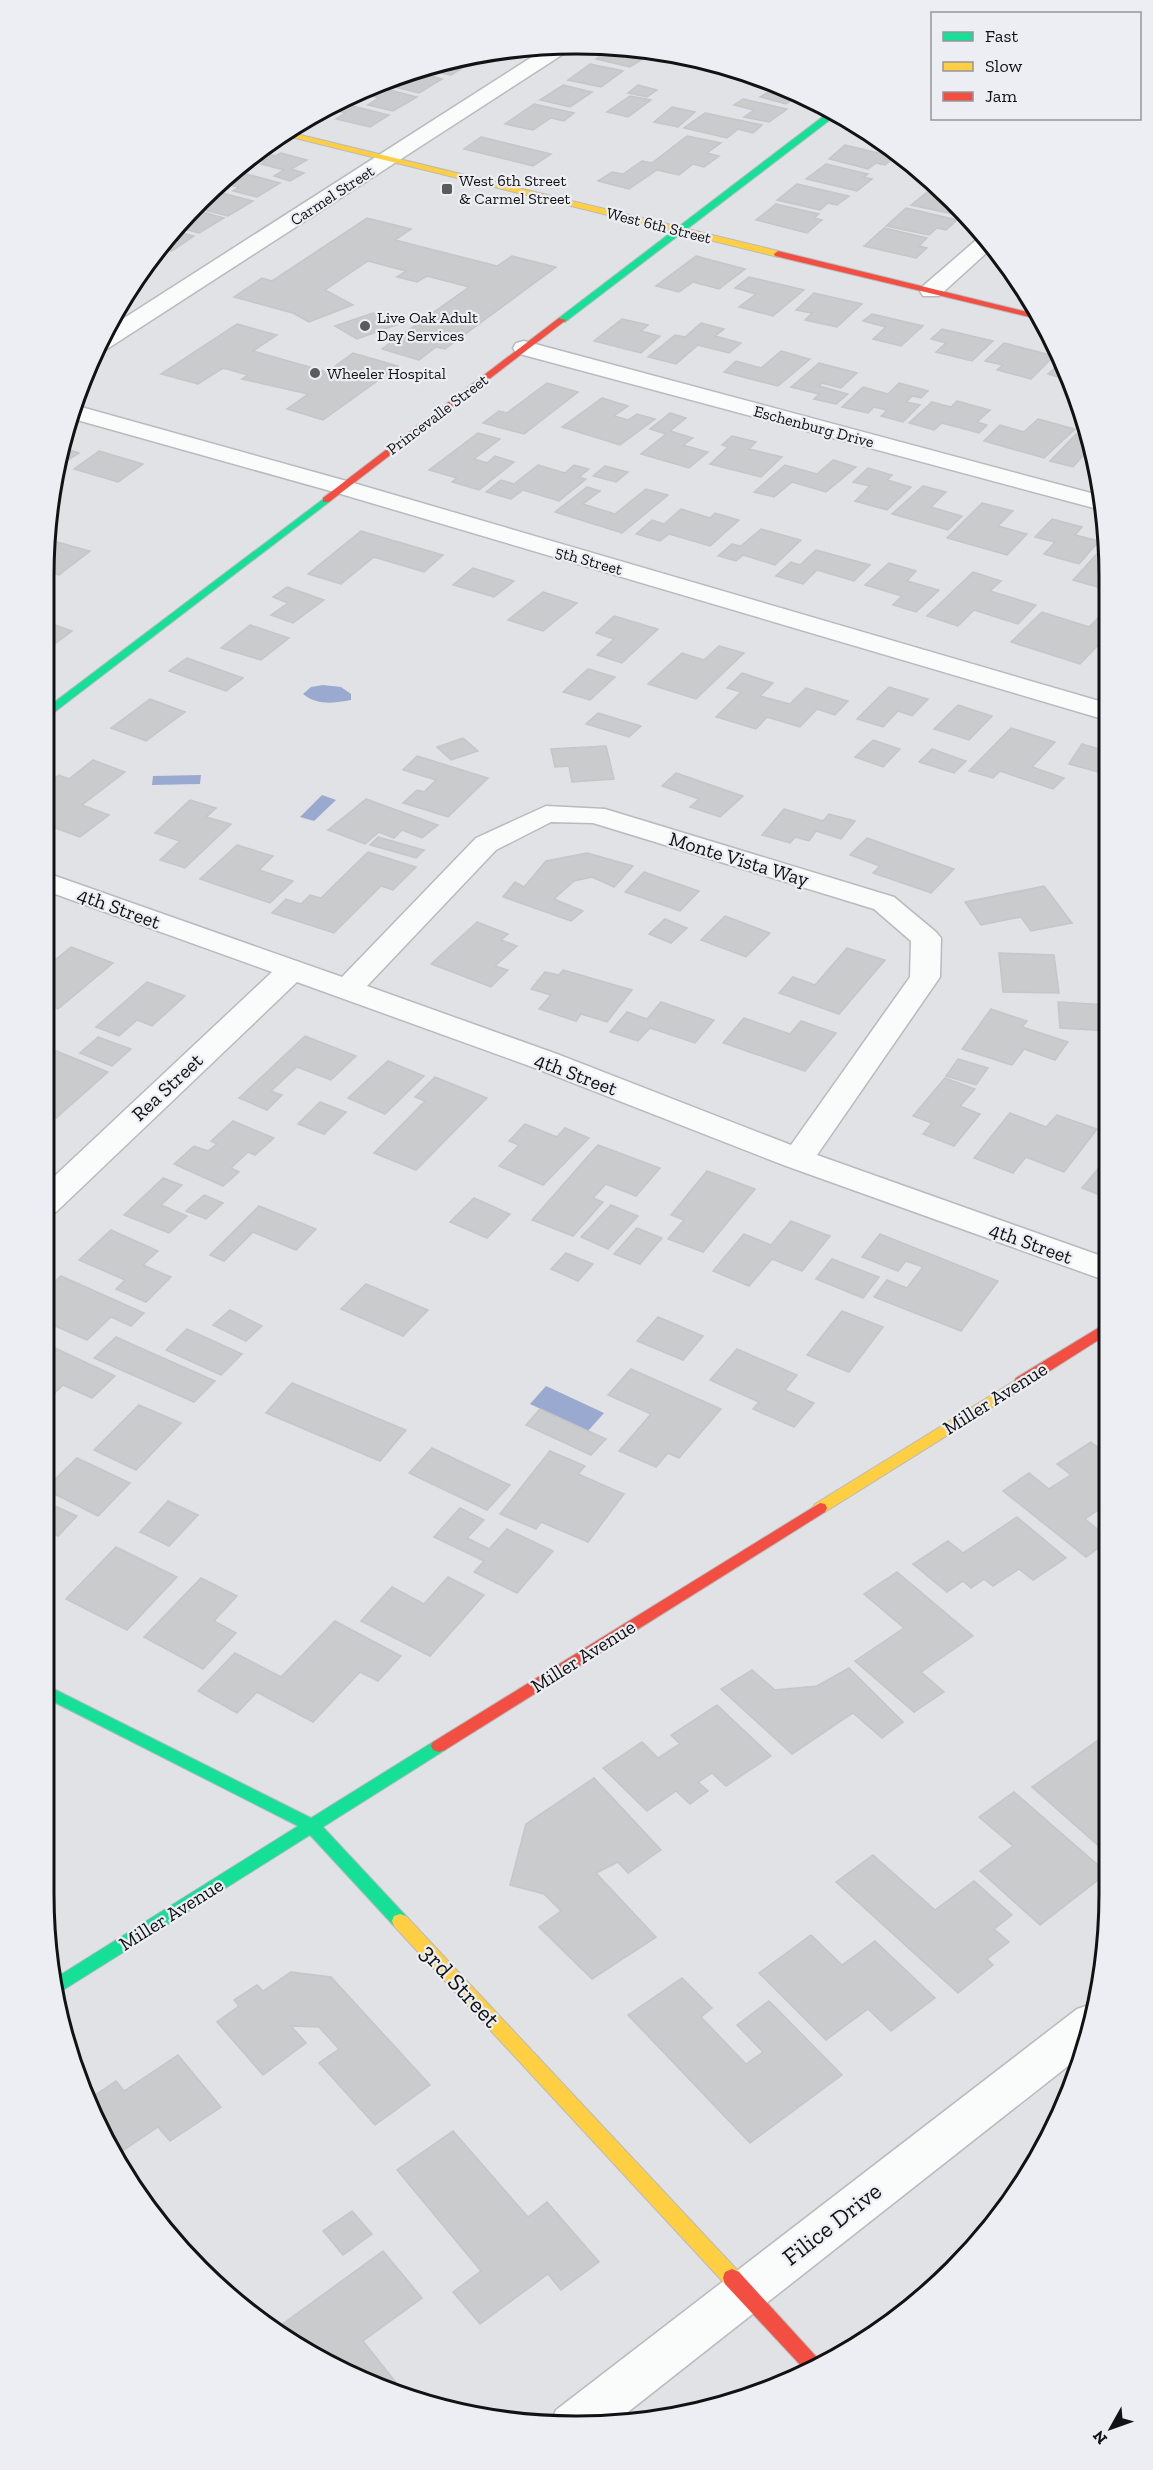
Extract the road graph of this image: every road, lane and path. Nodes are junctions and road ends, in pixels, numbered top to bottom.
1 (549, 55) edge
2 (827, 118) edge
3 (295, 136) edge
4 (388, 159) junction
5 (680, 230) junction
6 (981, 246) edge
7 (931, 291) junction
8 (1029, 315) edge
9 (113, 335) edge
10 (524, 348) junction
11 (81, 413) edge
12 (342, 487) junction
13 (1094, 501) edge
14 (54, 707) edge
15 (1099, 710) edge
16 (54, 884) edge
17 (291, 971) junction
18 (347, 990) junction
19 (797, 1159) junction
20 (54, 1195) edge
21 (1099, 1267) edge
22 (1099, 1333) edge
23 (54, 1695) edge
24 (312, 1826) junction
25 (62, 1983) edge
26 (1080, 2031) edge
27 (745, 2292) junction
28 (810, 2361) edge
29 (586, 2416) edge

1 - 4 street, Carmel Street
2 - 5 street, Princevalle Street
3 - 4 street, West 6th Street
4 - 5 street, West 6th Street
4 - 9 street, Carmel Street
5 - 7 street, West 6th Street
5 - 10 street, Princevalle Street
6 - 7 street
7 - 8 street, West 6th Street
10 - 12 street, Princevalle Street
10 - 13 street, Eschenburg Drive
11 - 12 street, 5th Street
12 - 14 street, Princevalle Street
12 - 15 street, 5th Street
16 - 17 street, 4th Street
17 - 18 street, 4th Street
17 - 20 street, Rea Street
18 - 19 street, 4th Street
18 - 19 street, Monte Vista Way
19 - 21 street, 4th Street
22 - 24 street, Miller Avenue
23 - 24 street, 3rd Street
24 - 25 street, Miller Avenue
24 - 27 street, 3rd Street
26 - 27 street, Filice Drive
27 - 28 street, 3rd Street
27 - 29 street, Filice Drive

